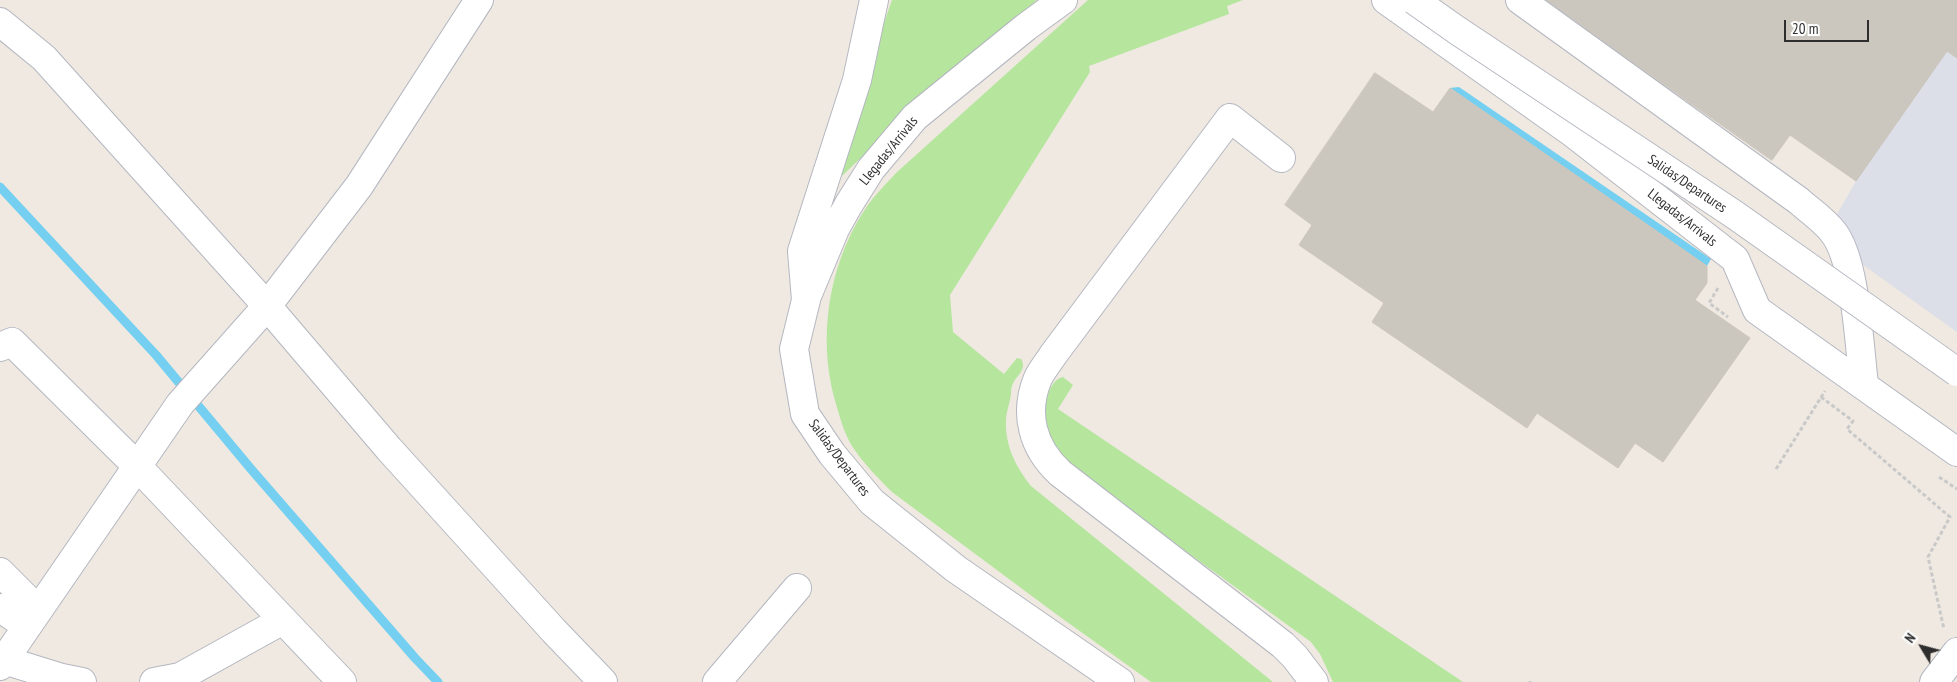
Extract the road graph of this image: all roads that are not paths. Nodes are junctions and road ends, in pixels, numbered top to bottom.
1 (479, 0) edge
2 (874, 0) edge
3 (1063, 0) edge
4 (1386, 0) edge
5 (1414, 0) edge
6 (1520, 0) edge
7 (0, 22) edge
8 (1282, 158) dead end
9 (806, 300) junction
10 (267, 306) junction
11 (0, 347) edge
12 (1957, 372) edge
13 (1864, 384) junction
14 (1957, 452) edge
15 (138, 466) junction
16 (0, 572) edge
17 (796, 588) dead end
18 (0, 608) edge
19 (33, 618) junction
20 (283, 620) junction
21 (1951, 644) edge
22 (2, 663) edge
23 (82, 682) edge
24 (154, 682) edge
25 (342, 682) edge
26 (603, 682) edge
27 (717, 682) edge
28 (1120, 682) edge
29 (1314, 682) edge
30 (1934, 682) edge

1 - 10 lane
2 - 9 lane, Salidas/Departures
3 - 9 lane, Llegadas/Arrivals
4 - 13 lane, Llegadas/Arrivals
5 - 12 lane, Salidas/Departures, bridge
6 - 13 lane
7 - 10 lane
8 - 29 lane
9 - 28 lane, Salidas/Departures
10 - 15 lane
10 - 26 lane
11 - 15 lane
13 - 14 lane, Llegadas/Arrivals
15 - 19 lane
15 - 20 lane
16 - 19 lane
17 - 27 lane
18 - 19 lane
19 - 22 lane
20 - 24 lane
20 - 25 lane
21 - 30 lane
22 - 23 lane

